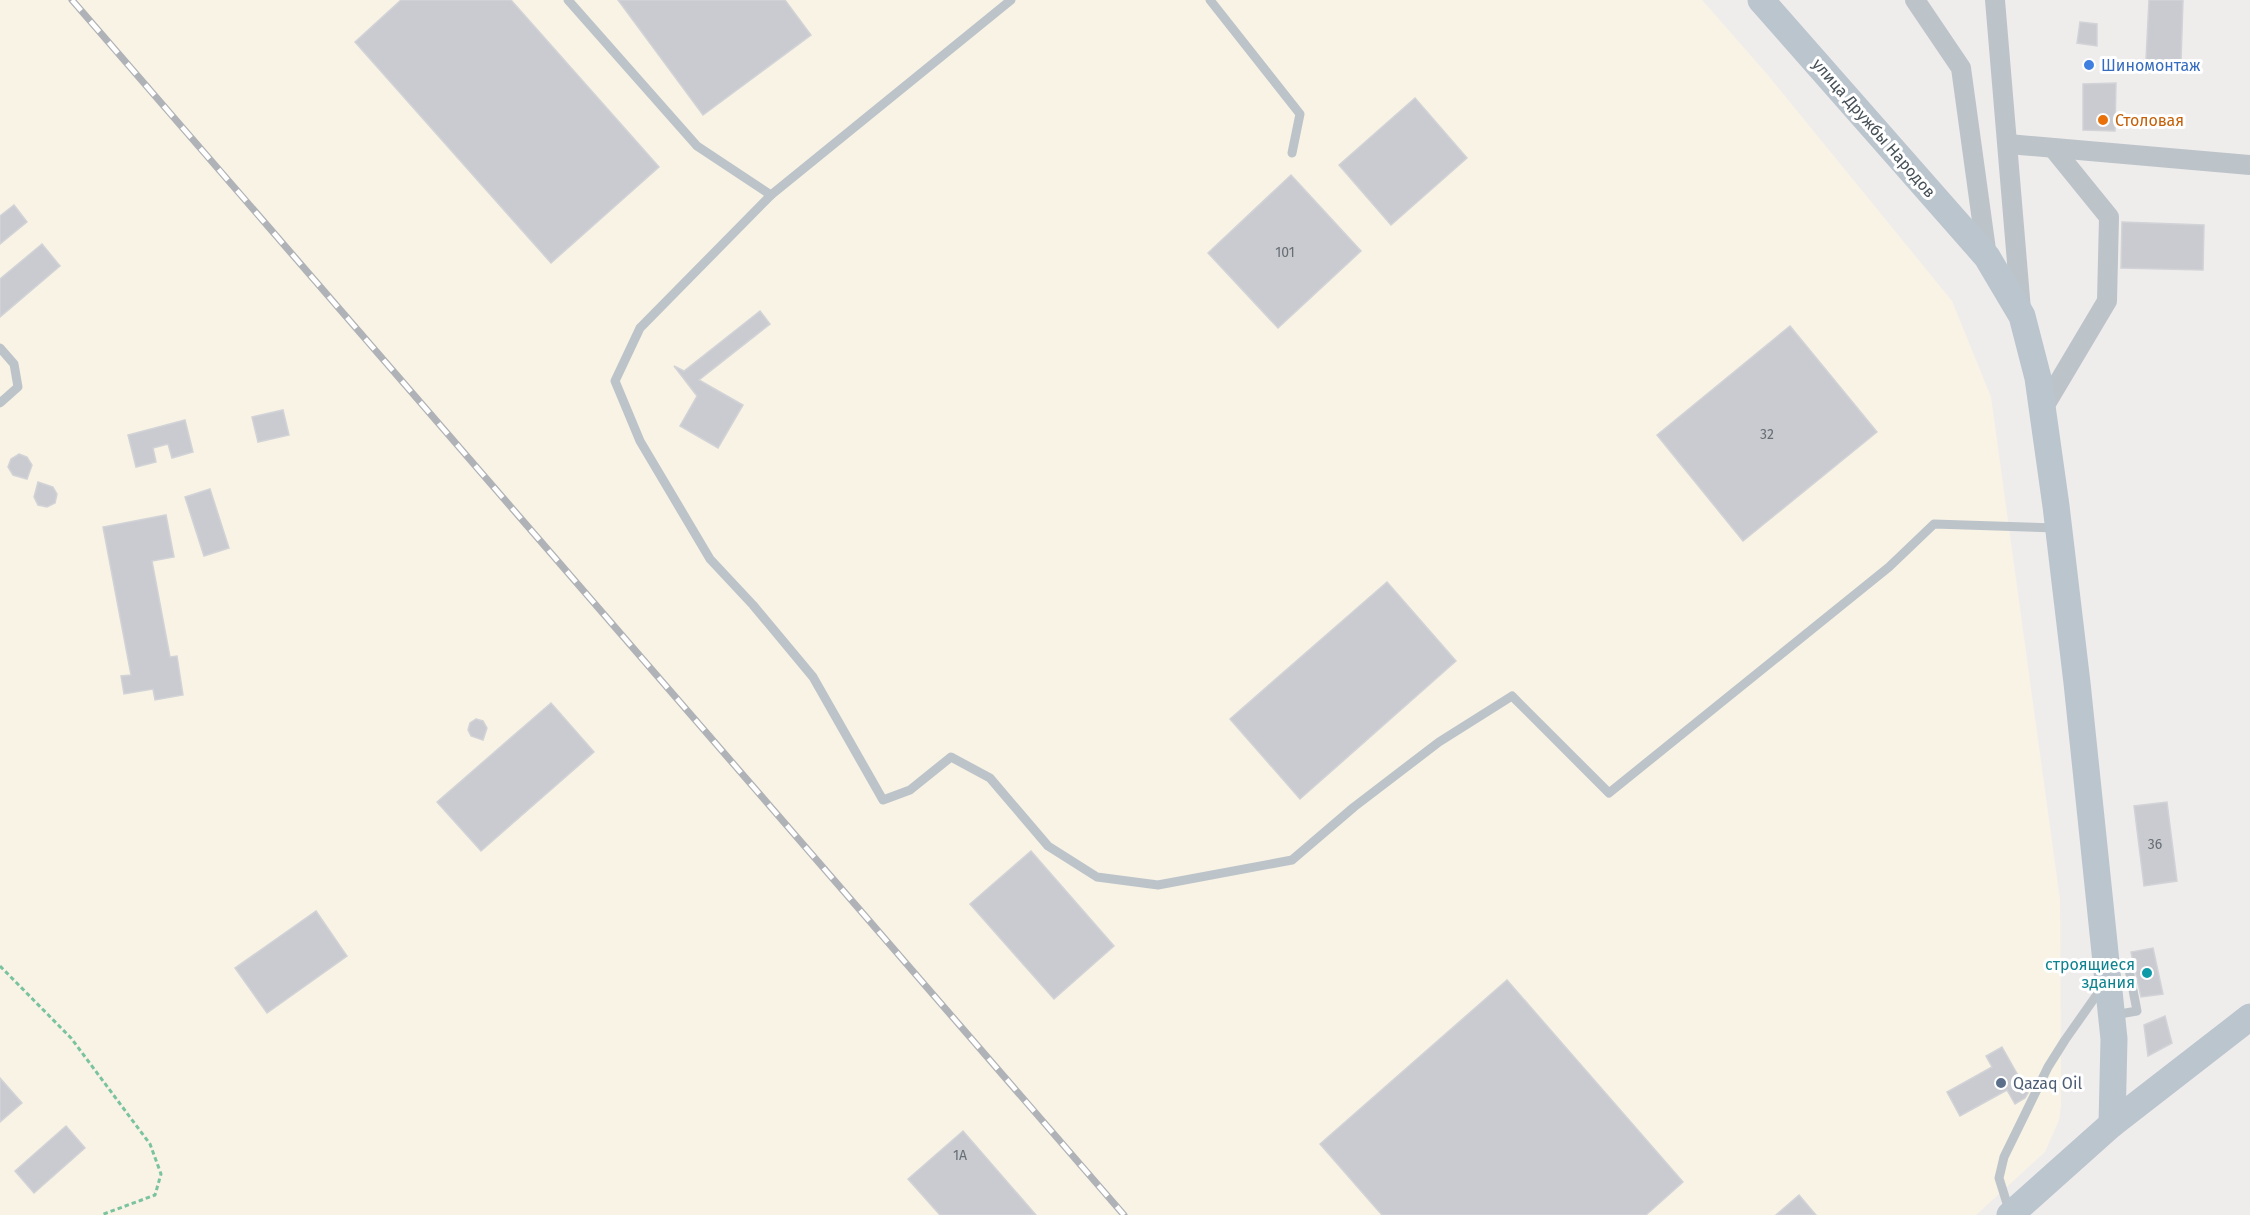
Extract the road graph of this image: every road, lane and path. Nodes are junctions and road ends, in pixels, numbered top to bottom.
1 (568, 0) edge
2 (1011, 0) edge
3 (1210, 0) edge
4 (1761, 0) edge
5 (1915, 0) edge
6 (1995, 0) edge
7 (2008, 144) junction
8 (2054, 148) junction
9 (1292, 153) dead end
10 (2250, 165) edge
11 (771, 195) junction
12 (1987, 256) junction
13 (2022, 316) junction
14 (0, 348) edge
15 (0, 403) edge
16 (2042, 412) junction
17 (2059, 528) junction
18 (0, 966) edge
19 (2118, 972) junction
20 (2250, 1017) edge
21 (2112, 1124) junction
22 (100, 1215) edge
23 (2010, 1215) edge

1 - 11 lane
2 - 11 lane
3 - 9 lane
4 - 12 street, улица Дружбы Народов
5 - 12 street, улица Дружбы Народов
6 - 7 street
7 - 8 street
7 - 13 street
8 - 10 street
8 - 16 street
11 - 17 lane
12 - 13 street, улица Дружбы Народов
13 - 16 street, улица Дружбы Народов
14 - 15 lane
16 - 17 street, улица Дружбы Народов
17 - 19 street, улица Дружбы Народов
18 - 22 path
19 - 21 street, улица Дружбы Народов
19 - 23 lane
20 - 21 street
21 - 23 street

